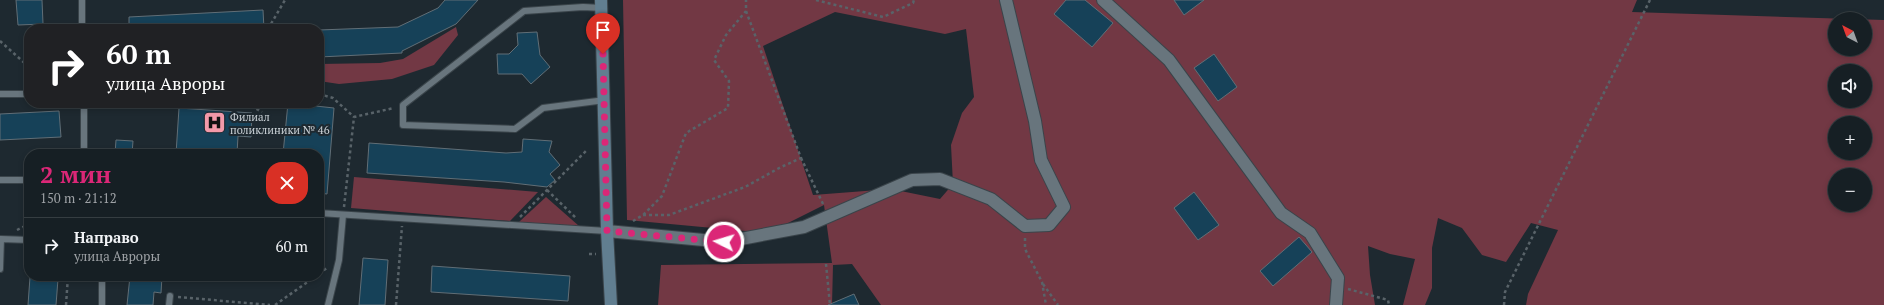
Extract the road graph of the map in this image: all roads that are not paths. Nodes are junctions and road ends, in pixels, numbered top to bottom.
1 (82, 0) edge
2 (1006, 0) edge
3 (1103, 0) edge
4 (601, 4) edge
5 (82, 24) edge
6 (0, 94) edge
7 (24, 94) edge
8 (605, 100) junction
9 (84, 108) edge
10 (84, 149) edge
11 (0, 180) edge
12 (24, 180) edge
13 (324, 213) edge
14 (342, 215) junction
15 (607, 231) junction
16 (24, 240) edge
17 (0, 269) edge
18 (102, 281) edge
19 (170, 296) road end
20 (102, 305) edge
21 (169, 305) edge
22 (328, 305) edge
23 (611, 305) edge
24 (1336, 305) edge

1 - 5 lane
2 - 15 street
3 - 24 street
4 - 8 street
4 - 8 lane
6 - 7 lane
8 - 15 street
9 - 10 lane
11 - 12 lane
13 - 14 lane
14 - 15 lane
14 - 22 lane
15 - 23 street
16 - 17 lane
18 - 20 lane
19 - 21 lane

